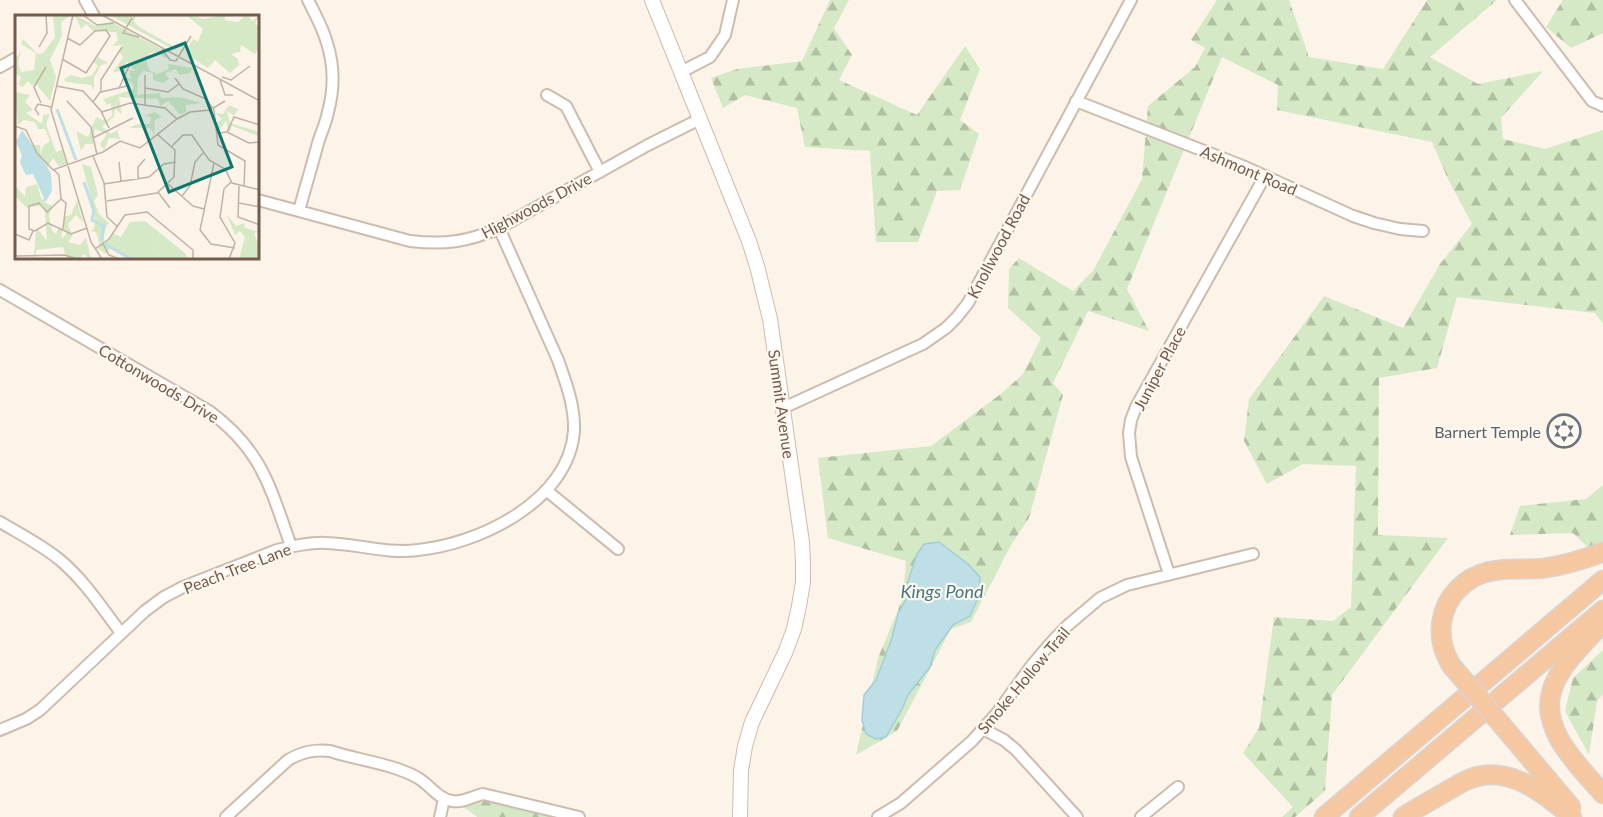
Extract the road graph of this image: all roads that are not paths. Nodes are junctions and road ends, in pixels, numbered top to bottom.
1 (85, 0) edge
2 (308, 0) edge
3 (652, 0) edge
4 (733, 0) edge
5 (1131, 0) edge
6 (1515, 0) edge
7 (93, 15) edge
8 (15, 59) edge
9 (0, 67) edge
10 (681, 72) junction
11 (547, 95) dead end
12 (1076, 101) junction
13 (1603, 106) edge
14 (700, 119) junction
15 (600, 172) junction
16 (1265, 176) junction
17 (260, 201) edge
18 (299, 211) junction
19 (499, 228) junction
20 (1423, 231) dead end
21 (0, 290) edge
22 (783, 408) junction
23 (546, 490) junction
24 (0, 522) edge
25 (291, 546) junction
26 (618, 549) dead end
27 (1603, 552) edge
28 (1253, 554) dead end
29 (1169, 574) junction
30 (1603, 580) edge
31 (1603, 610) edge
32 (1603, 623) edge
33 (121, 633) junction
34 (984, 729) junction
35 (0, 730) edge
36 (1178, 787) dead end
37 (1603, 794) edge
38 (444, 799) junction
39 (226, 817) edge
40 (440, 817) edge
41 (579, 817) edge
42 (741, 817) edge
43 (878, 817) edge
44 (1077, 817) edge
45 (1141, 817) edge
46 (1324, 817) edge
47 (1359, 817) edge
48 (1403, 817) edge
49 (1572, 817) edge
50 (1579, 817) edge

1 - 7 street
2 - 18 street
3 - 10 street, Summit Avenue
4 - 10 street
5 - 12 street, Knollwood Road
6 - 13 street
8 - 9 street
10 - 14 street, Summit Avenue
11 - 15 street
12 - 16 street, Ashmont Road
12 - 22 street, Knollwood Road
14 - 15 street, Highwoods Drive
14 - 22 street, Summit Avenue
15 - 19 street, Highwoods Drive
16 - 20 street, Ashmont Road
16 - 29 street, Juniper Place
17 - 18 street, Highwoods Drive
18 - 19 street, Highwoods Drive
19 - 23 street, Peach Tree Lane
21 - 25 street, Cottonwoods Drive
22 - 42 street, Summit Avenue
23 - 25 street, Peach Tree Lane
23 - 26 street
24 - 33 street
25 - 33 street, Peach Tree Lane
27 - 50 highway, bridge
28 - 29 street, Smoke Hollow Trail
29 - 34 street, Smoke Hollow Trail
30 - 46 highway
31 - 47 highway
32 - 37 highway
33 - 35 street, Peach Tree Lane
34 - 43 street, Smoke Hollow Trail
34 - 44 street
36 - 45 street
38 - 39 street
38 - 40 street
38 - 41 street
48 - 49 highway

